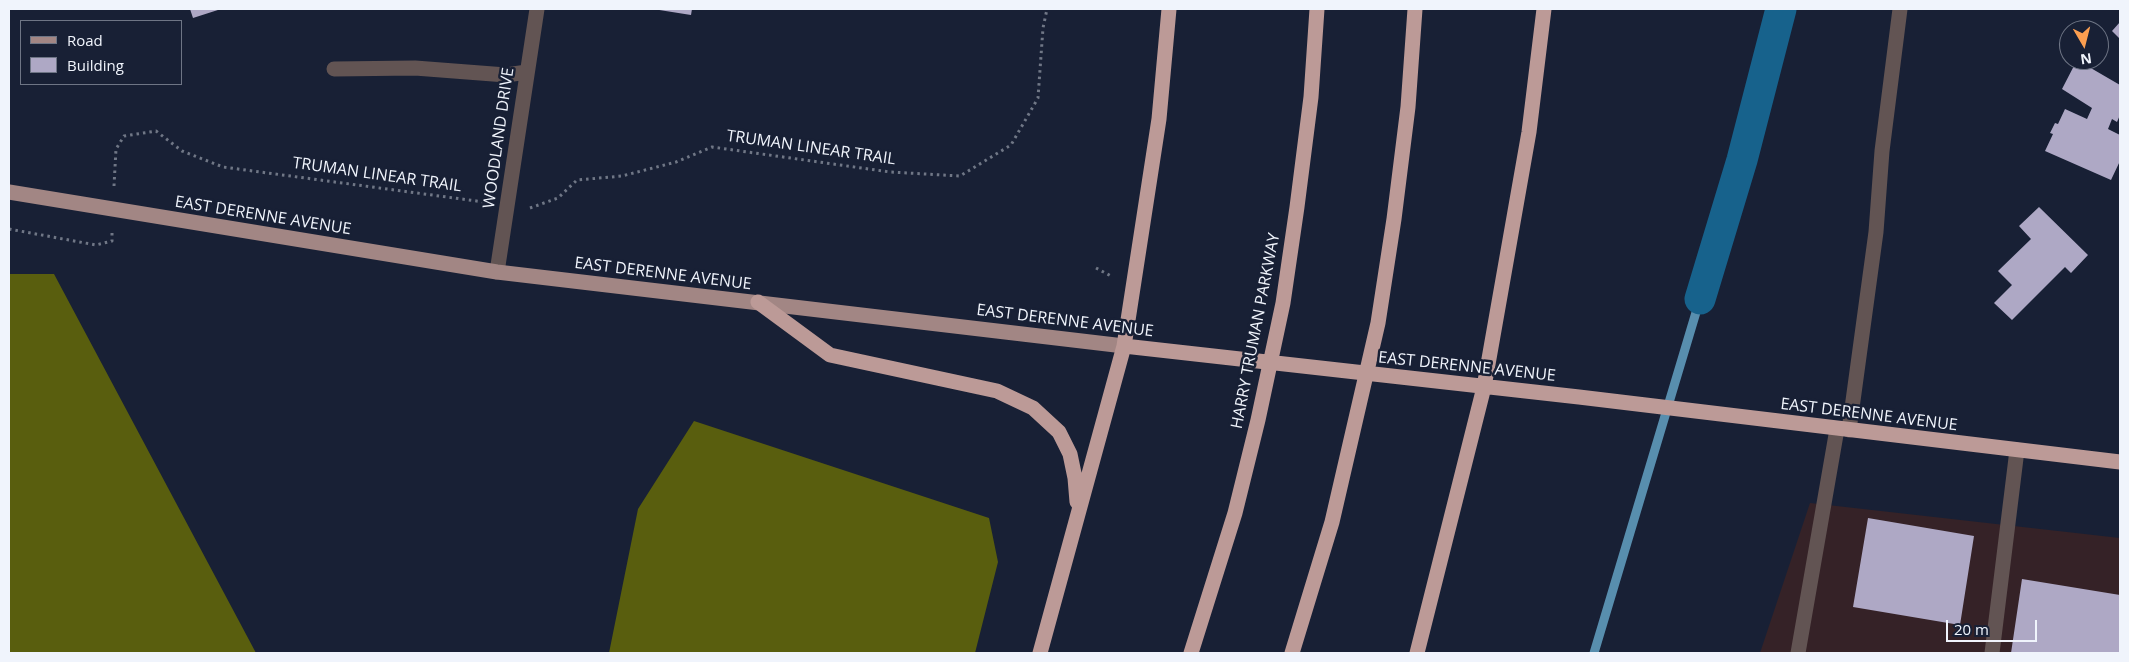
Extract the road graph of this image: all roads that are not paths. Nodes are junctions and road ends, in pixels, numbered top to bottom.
1 (537, 9) edge
2 (1170, 9) edge
3 (1317, 9) edge
4 (1415, 9) edge
5 (1544, 9) edge
6 (1900, 9) edge
7 (334, 68) dead end
8 (526, 72) junction
9 (9, 192) edge
10 (497, 272) junction
11 (758, 302) junction
12 (1124, 346) junction
13 (1484, 387) junction
14 (1843, 430) junction
15 (2017, 450) junction
16 (2120, 462) edge
17 (1077, 516) junction
18 (1040, 653) edge
19 (1191, 653) edge
20 (1292, 653) edge
21 (1417, 653) edge
22 (1798, 653) edge
23 (1992, 653) edge

1 - 8 street, WOODLAND DRIVE
2 - 12 highway
3 - 19 highway, HARRY TRUMAN PARKWAY
4 - 20 highway
5 - 13 highway
6 - 14 street
7 - 8 street
8 - 10 street, WOODLAND DRIVE
9 - 10 main road, EAST DERENNE AVENUE
10 - 11 main road, EAST DERENNE AVENUE
11 - 12 main road, EAST DERENNE AVENUE
11 - 17 highway
12 - 13 highway, EAST DERENNE AVENUE
12 - 17 highway
13 - 14 highway, EAST DERENNE AVENUE
13 - 21 highway
14 - 15 highway, EAST DERENNE AVENUE
14 - 22 street
15 - 16 highway, EAST DERENNE AVENUE
15 - 23 street
17 - 18 highway

